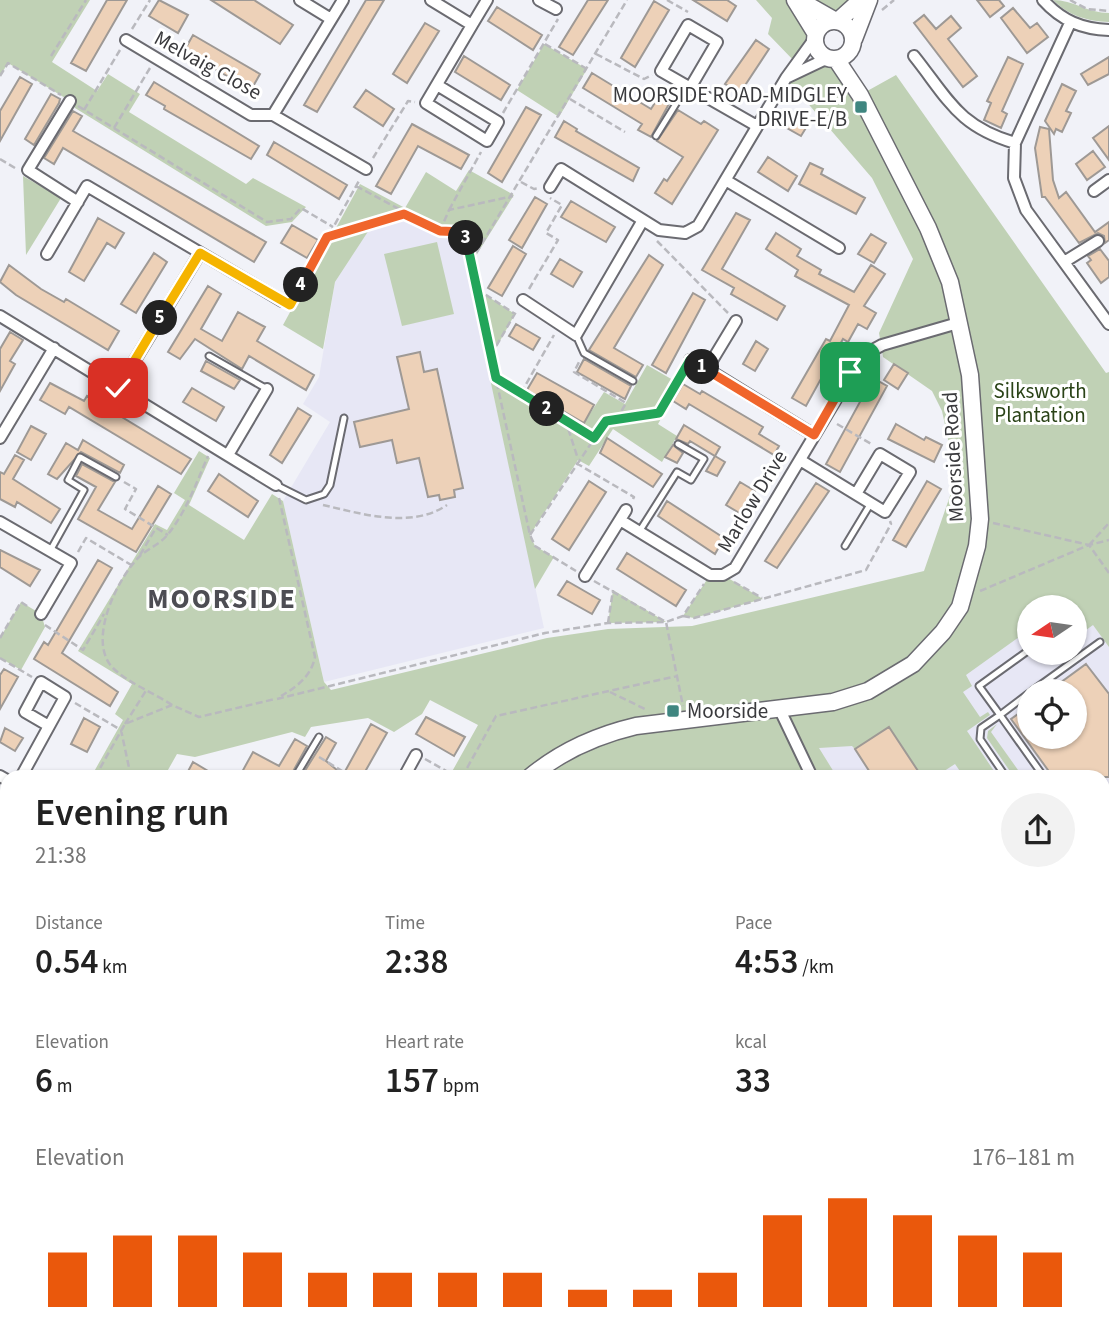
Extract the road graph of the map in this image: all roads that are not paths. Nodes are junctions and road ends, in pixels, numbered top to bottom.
1 (300, 0) edge
2 (343, 0) edge
3 (431, 0) edge
4 (486, 0) edge
5 (539, 0) edge
6 (797, 0) edge
7 (861, 0) edge
8 (869, 0) edge
9 (1043, 0) edge
10 (559, 11) road end
11 (331, 19) junction
12 (836, 20) junction
13 (1070, 23) junction
14 (471, 25) junction
15 (1109, 30) edge
16 (815, 36) junction
17 (126, 40) road end
18 (853, 43) junction
19 (914, 56) dead end
20 (832, 59) junction
21 (786, 78) junction
22 (437, 85) junction
23 (688, 87) junction
24 (860, 95) junction
25 (70, 101) road end
26 (273, 116) junction
27 (757, 126) junction
28 (656, 136) dead end
29 (1014, 143) junction
30 (366, 169) road end
31 (1109, 180) edge
32 (727, 181) junction
33 (550, 187) dead end
34 (1094, 191) dead end
35 (78, 202) junction
36 (643, 220) junction
37 (1098, 241) dead end
38 (839, 248) dead end
39 (200, 253) junction
40 (47, 254) dead end
41 (1064, 262) junction
42 (523, 300) road end
43 (282, 301) road end
44 (0, 316) edge
45 (736, 321) road end
46 (958, 323) junction
47 (1109, 324) edge
48 (576, 335) junction
49 (54, 348) junction
50 (209, 355) dead end
51 (690, 360) road end
52 (707, 369) junction
53 (634, 381) dead end
54 (118, 388) junction
55 (267, 389) joint
56 (344, 418) dead end
57 (814, 435) junction
58 (0, 438) edge
59 (678, 444) dead end
60 (228, 455) junction
61 (800, 460) junction
62 (116, 477) road end
63 (276, 485) joint
64 (856, 494) junction
65 (871, 503) junction
66 (0, 522) edge
67 (639, 532) junction
68 (845, 545) dead end
69 (50, 551) junction
70 (585, 576) road end
71 (41, 614) road end
72 (1100, 642) dead end
73 (1017, 659) edge
74 (1048, 679) edge
75 (1017, 702) edge
76 (779, 708) junction
77 (1000, 715) junction
78 (49, 726) junction
79 (319, 737) dead end
80 (416, 754) road end
81 (25, 770) edge
82 (299, 770) edge
83 (408, 770) edge
84 (539, 770) edge
85 (809, 770) edge
86 (1002, 770) edge
87 (1039, 770) edge

1 - 11 street
2 - 11 street
3 - 14 street
4 - 14 street
5 - 10 street
6 - 12 street
6 - 16 street
7 - 12 street
8 - 18 street
9 - 13 street
11 - 26 street
12 - 16 street
12 - 18 street
13 - 15 street
13 - 29 street
14 - 22 street
16 - 20 street
16 - 21 street
17 - 26 street, Melvaig Close
18 - 20 street
18 - 24 street
19 - 29 street
20 - 21 street
20 - 24 street
21 - 27 street
22 - 22 street
23 - 23 street
23 - 27 street
23 - 28 lane
24 - 46 street, Moorside Road
25 - 35 street
26 - 30 street, Melvaig Close
27 - 32 street
29 - 41 street
31 - 34 street
32 - 36 street
32 - 38 street
33 - 36 street
35 - 39 street
35 - 40 street
36 - 48 street
37 - 41 street
39 - 43 street
39 - 54 street
41 - 47 street
42 - 48 street
44 - 49 street
45 - 52 street
46 - 57 street, Marlow Drive
46 - 76 street, Moorside Road
48 - 53 lane
49 - 54 street
49 - 58 street
50 - 55 lane
51 - 52 street
52 - 57 street
54 - 60 street
55 - 60 street
56 - 63 lane
57 - 61 street, Marlow Drive
59 - 67 lane
60 - 63 street
61 - 64 street
61 - 67 street, Marlow Drive
62 - 69 lane
64 - 65 street
64 - 65 street
65 - 68 lane
66 - 69 street
67 - 70 street, Marlow Drive
69 - 71 street
72 - 74 lane
73 - 77 lane
75 - 77 lane
76 - 84 street, Moorside Road
76 - 85 street
77 - 86 lane
77 - 87 lane
78 - 78 street
78 - 81 street
79 - 82 lane
80 - 83 street

